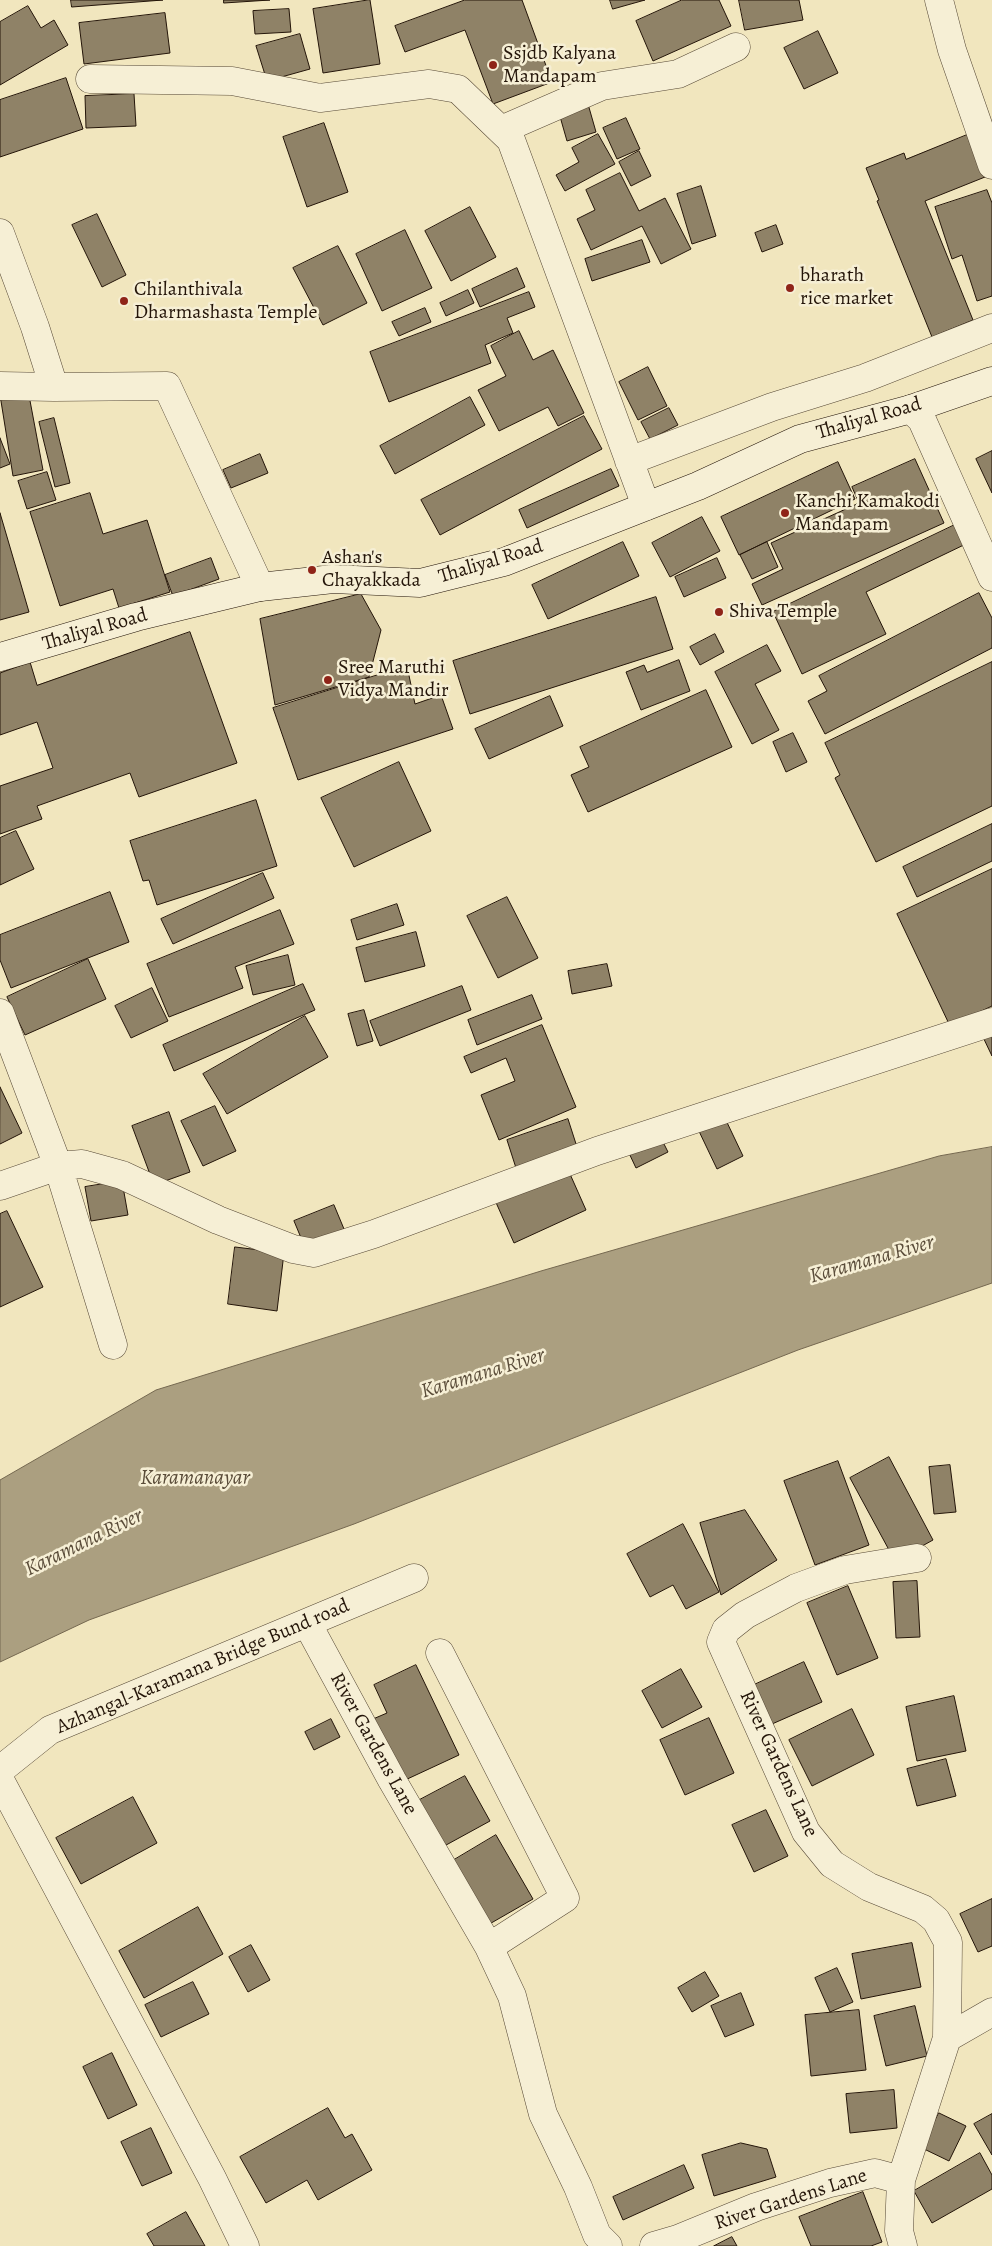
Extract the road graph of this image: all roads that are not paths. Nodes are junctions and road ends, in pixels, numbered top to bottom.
1 (939, 0) edge
2 (736, 47) dead end
3 (90, 79) dead end
4 (500, 130) junction
5 (992, 165) edge
6 (0, 234) edge
7 (992, 328) edge
8 (992, 381) edge
9 (0, 386) edge
10 (54, 387) junction
11 (911, 409) junction
12 (629, 462) junction
13 (646, 506) junction
14 (992, 577) edge
15 (260, 587) junction
16 (0, 657) edge
17 (0, 1012) edge
18 (992, 1022) edge
19 (58, 1166) junction
20 (0, 1186) edge
21 (113, 1345) dead end
22 (917, 1558) dead end
23 (414, 1578) dead end
24 (307, 1623) junction
25 (440, 1653) dead end
26 (0, 1770) edge
27 (0, 1780) edge
28 (490, 1947) junction
29 (992, 2012) edge
30 (947, 2038) junction
31 (901, 2180) junction
32 (245, 2246) edge
33 (608, 2246) edge
34 (654, 2246) edge
35 (903, 2246) edge

1 - 5 street
2 - 4 street
3 - 4 street
4 - 12 street
6 - 10 street
7 - 12 street
8 - 11 street, Thaliyal Road
9 - 10 street
10 - 15 street
11 - 13 street, Thaliyal Road
11 - 14 street
12 - 13 street
13 - 15 street, Thaliyal Road
15 - 16 street, Thaliyal Road
17 - 19 street
18 - 19 street
19 - 20 street
19 - 21 street
22 - 30 street, River Gardens Lane
23 - 24 street, Azhangal-Karamana Bridge Bund road
24 - 26 street, Azhangal-Karamana Bridge Bund road
24 - 28 street, River Gardens Lane
25 - 28 street
27 - 32 street
28 - 33 street, River Gardens Lane
29 - 30 street
30 - 31 street, River Gardens Lane
31 - 34 street, River Gardens Lane
31 - 35 street, River Gardens Lane

